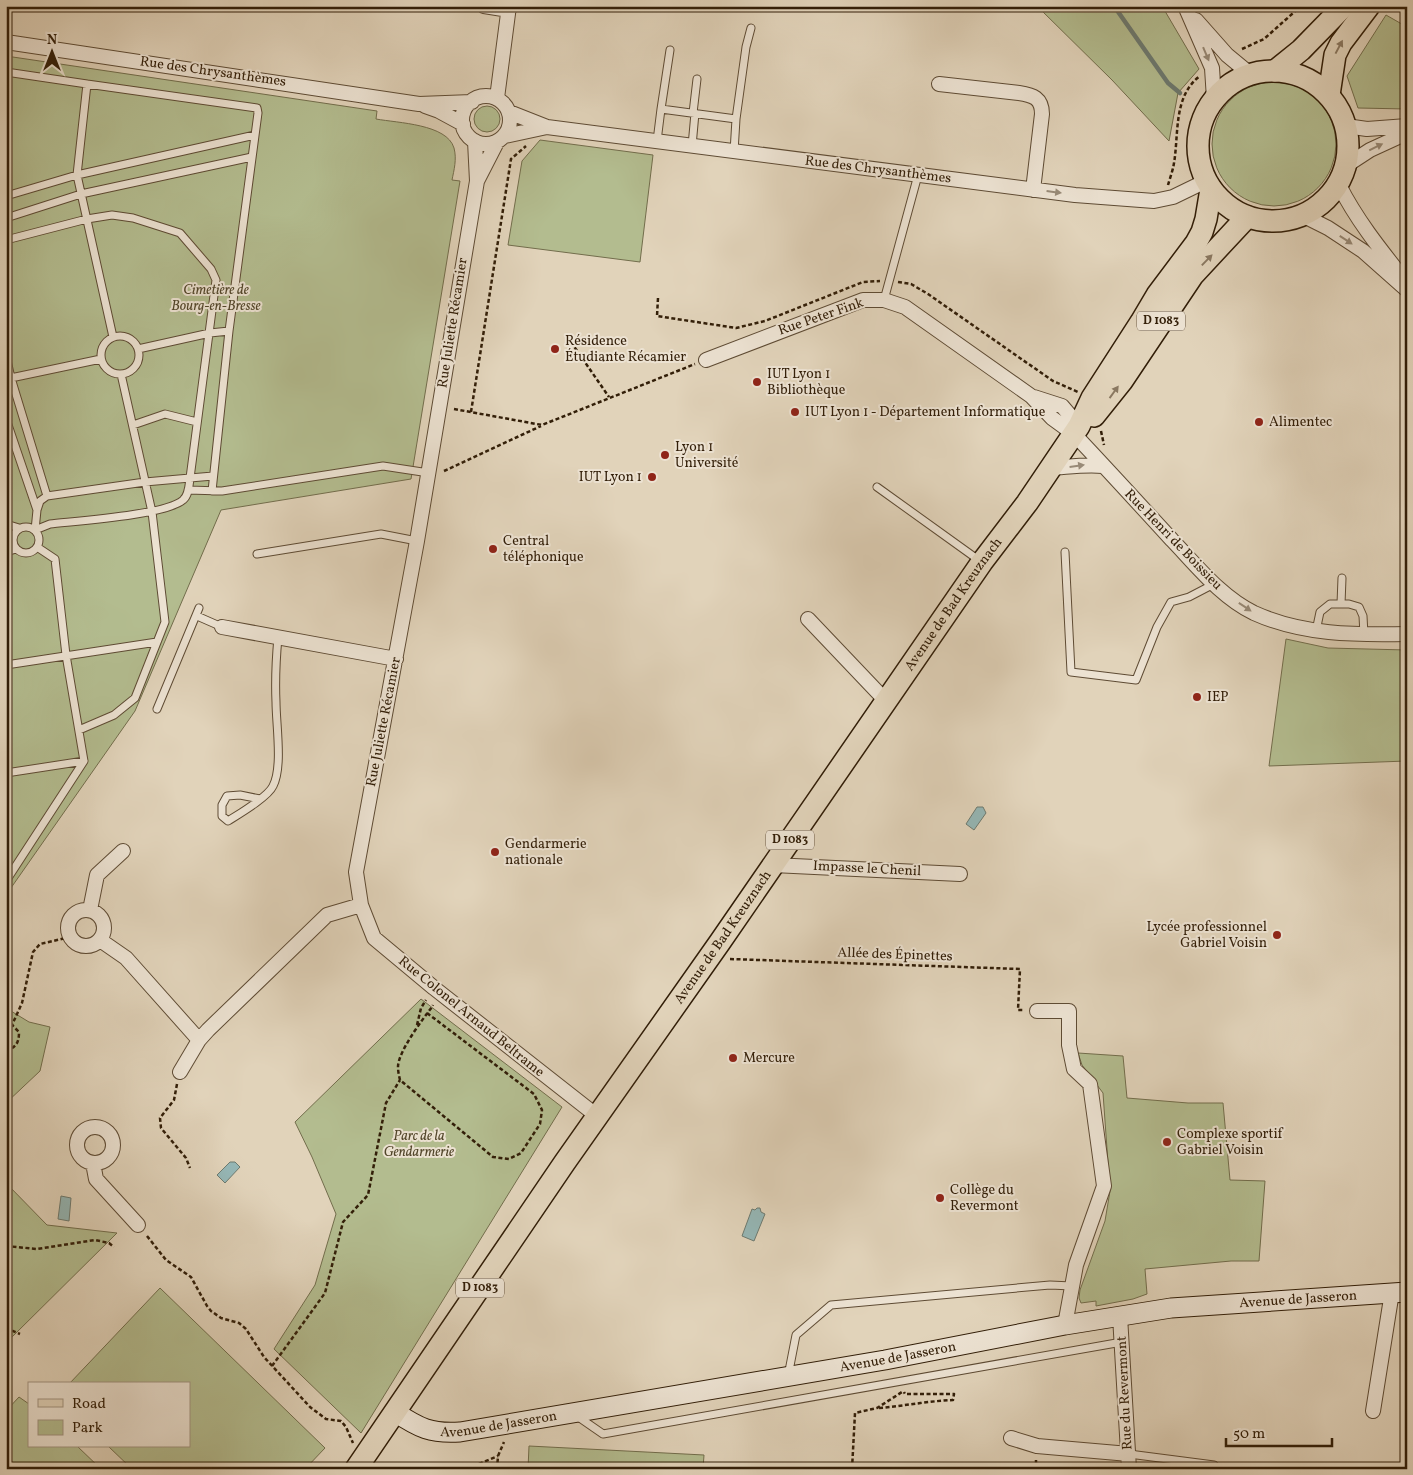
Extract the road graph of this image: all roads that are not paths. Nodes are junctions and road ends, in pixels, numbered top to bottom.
1 (484, 6) edge
2 (1344, 6) edge
3 (1368, 6) edge
4 (509, 8) edge
5 (1187, 9) edge
6 (751, 28) dead end
7 (6, 42) edge
8 (670, 50) dead end
9 (1275, 71) junction
10 (6, 72) edge
11 (1250, 74) junction
12 (697, 79) dead end
13 (87, 84) junction
14 (939, 84) dead end
15 (1329, 95) junction
16 (497, 98) junction
17 (1214, 99) junction
18 (472, 102) junction
19 (419, 104) junction
20 (662, 109) junction
21 (509, 112) junction
22 (694, 113) junction
23 (736, 119) junction
24 (463, 124) junction
25 (1346, 126) junction
26 (1407, 126) edge
27 (541, 128) junction
28 (1407, 133) edge
29 (255, 135) junction
30 (501, 139) junction
31 (475, 141) junction
32 (657, 142) junction
33 (692, 146) junction
34 (734, 152) junction
35 (252, 156) junction
36 (77, 175) junction
37 (918, 175) junction
38 (1343, 175) junction
39 (477, 181) junction
40 (1208, 185) junction
41 (1032, 190) junction
42 (81, 194) junction
43 (6, 196) edge
44 (1304, 216) junction
45 (1247, 217) junction
46 (6, 218) edge
47 (87, 219) junction
48 (6, 240) edge
49 (1407, 283) edge
50 (1407, 290) edge
51 (884, 300) junction
52 (229, 331) junction
53 (210, 333) junction
54 (113, 337) junction
55 (138, 349) junction
56 (6, 356) edge
57 (101, 359) junction
58 (706, 360) road end
59 (121, 374) junction
60 (9, 378) edge
61 (1095, 404) junction
62 (6, 419) edge
63 (197, 422) junction
64 (133, 425) junction
65 (1077, 430) junction
66 (1104, 466) junction
67 (1050, 468) junction
68 (429, 473) junction
69 (213, 476) junction
70 (190, 478) junction
71 (145, 482) junction
72 (877, 487) dead end
73 (188, 490) junction
74 (212, 491) junction
75 (47, 496) junction
76 (36, 510) junction
77 (152, 512) junction
78 (6, 524) edge
79 (18, 528) junction
80 (35, 530) junction
81 (417, 541) junction
82 (37, 547) junction
83 (16, 549) junction
84 (6, 552) edge
85 (1065, 552) dead end
86 (257, 554) dead end
87 (982, 562) junction
88 (1342, 578) dead end
89 (1214, 584) junction
90 (1341, 604) junction
91 (199, 608) dead end
92 (196, 616) junction
93 (808, 619) dead end
94 (222, 626) joint
95 (1316, 632) junction
96 (1407, 634) edge
97 (1364, 635) junction
98 (278, 637) junction
99 (157, 642) junction
100 (66, 655) junction
101 (396, 659) junction
102 (6, 665) edge
103 (886, 701) junction
104 (157, 709) dead end
105 (79, 730) junction
106 (84, 760) junction
107 (6, 772) edge
108 (260, 799) junction
109 (124, 851) dead end
110 (773, 865) junction
111 (960, 874) dead end
112 (6, 881) edge
113 (360, 905) junction
114 (90, 910) junction
115 (100, 940) junction
116 (1037, 1011) road end
117 (199, 1040) junction
118 (180, 1072) road end
119 (597, 1116) junction
120 (93, 1163) dead end
121 (138, 1225) road end
122 (1072, 1286) junction
123 (1399, 1292) edge
124 (1120, 1316) junction
125 (1065, 1325) junction
126 (1122, 1342) junction
127 (788, 1376) junction
128 (1373, 1411) dead end
129 (395, 1412) junction
130 (573, 1413) junction
131 (1011, 1438) dead end
132 (1129, 1454) junction
133 (363, 1458) edge
134 (1214, 1465) dead end
135 (1129, 1469) edge

1 - 4 street
2 - 9 main road
15 -> 3 main road
4 - 16 street
5 - 11 street
5 -> 17 street
6 - 23 lane
7 - 19 street, Rue des Chrysanthèmes
8 - 20 lane
9 - 11 main road
9 - 15 main road
10 - 13 lane
11 - 17 main road
12 - 22 lane
13 - 29 lane
13 - 36 lane
14 - 41 street
15 - 25 main road
16 - 18 street
16 - 21 street
17 - 40 main road
18 - 19 street, Rue des Chrysanthèmes
18 - 24 street
19 - 24 street, Rue des Chrysanthèmes
20 - 22 lane
20 - 32 lane
21 - 27 street, Rue des Chrysanthèmes
21 - 30 street
22 - 23 lane
22 - 33 lane
23 - 34 lane
24 - 31 street
25 - 26 street
25 - 38 main road
27 - 30 street, Rue des Chrysanthèmes
27 - 32 street, Rue des Chrysanthèmes
38 -> 28 street
29 - 35 lane
29 - 36 lane
30 - 31 street
30 - 39 street, Rue Juliette Récamier
31 - 39 street, Rue Juliette Récamier
32 - 33 street, Rue des Chrysanthèmes
33 - 34 street, Rue des Chrysanthèmes
34 - 37 street, Rue des Chrysanthèmes
35 - 42 lane
35 - 52 lane
36 - 42 lane
36 - 43 lane
37 - 41 street, Rue des Chrysanthèmes
37 - 51 lane
38 - 44 main road
38 - 49 street
39 - 68 street, Rue Juliette Récamier
41 -> 40 street, Rue des Chrysanthèmes
40 - 45 main road
40 - 61 main road, Avenue de Bad Kreuznach / D 1083
42 - 46 lane
42 - 47 lane
44 - 45 main road
44 -> 50 street
61 -> 45 main road, Avenue de Bad Kreuznach / D 1083
47 - 48 lane
47 - 53 lane
47 - 54 lane
51 - 58 street, Rue Peter Fink
51 - 65 street, Rue Peter Fink
52 - 53 lane
52 - 69 lane
53 - 55 lane
53 - 63 lane
54 - 55 lane
54 - 57 lane
55 - 59 lane
56 - 60 lane
57 - 59 lane
57 - 60 lane
59 - 64 lane
60 - 75 lane
61 - 65 main road, Avenue de Bad Kreuznach / D 1083
62 - 76 lane
63 - 64 lane
63 - 70 lane
64 - 71 lane
65 - 66 street, Rue Henri de Boissieu
65 - 67 main road, Avenue de Bad Kreuznach / D 1083
67 -> 66 street
66 - 89 street, Rue Henri de Boissieu
67 - 87 main road, Avenue de Bad Kreuznach / D 1083
68 - 74 lane
68 - 81 street, Rue Juliette Récamier
69 - 70 lane
69 - 74 lane
70 - 71 lane
70 - 73 lane
71 - 75 lane
71 - 77 lane
72 - 87 lane
73 - 74 lane
73 - 77 lane
75 - 76 lane
76 - 80 lane
77 - 80 lane
77 - 99 lane
78 - 79 lane
79 - 80 lane
79 - 83 lane
80 - 82 lane
81 - 86 lane
81 - 101 street, Rue Juliette Récamier
82 - 83 lane
82 - 100 lane
83 - 84 lane
85 - 89 lane
87 - 103 main road, Avenue de Bad Kreuznach / D 1083
88 - 90 lane
89 -> 95 street, Rue Henri de Boissieu
90 - 95 lane
90 - 97 lane
91 - 92 lane
92 - 94 lane
92 - 104 lane
93 - 103 street
94 - 98 street
95 - 97 street, Rue Henri de Boissieu
96 - 97 street, Rue Henri de Boissieu
98 - 101 street
98 - 108 lane
99 - 100 lane
99 - 105 lane
100 - 102 lane
100 - 105 lane
101 - 113 street, Rue Juliette Récamier
103 - 110 main road, Avenue de Bad Kreuznach / D 1083
105 - 106 lane
106 - 107 lane
106 - 112 lane
108 - 108 lane
109 - 114 street
110 - 111 street, Impasse le Chenil
110 - 119 main road, Avenue de Bad Kreuznach / D 1083
113 - 117 street
113 - 119 street, Rue Colonel Arnaud Beltrame
114 - 115 street
114 - 115 street
115 - 117 street
116 - 122 street
117 - 118 street
119 - 129 main road, Avenue de Bad Kreuznach / D 1083
120 - 121 street
122 - 125 street
122 - 127 lane
123 - 124 main road, Avenue de Jasseron
123 - 128 street
124 - 125 main road, Avenue de Jasseron
124 - 126 street, Rue du Revermont
125 - 127 main road, Avenue de Jasseron
126 - 130 lane
126 - 132 street, Rue du Revermont
127 - 130 main road, Avenue de Jasseron
129 - 130 main road, Avenue de Jasseron
129 - 133 main road, Avenue de Bad Kreuznach / D 1083
131 - 132 street
132 - 134 lane
132 - 135 street, Rue du Revermont

